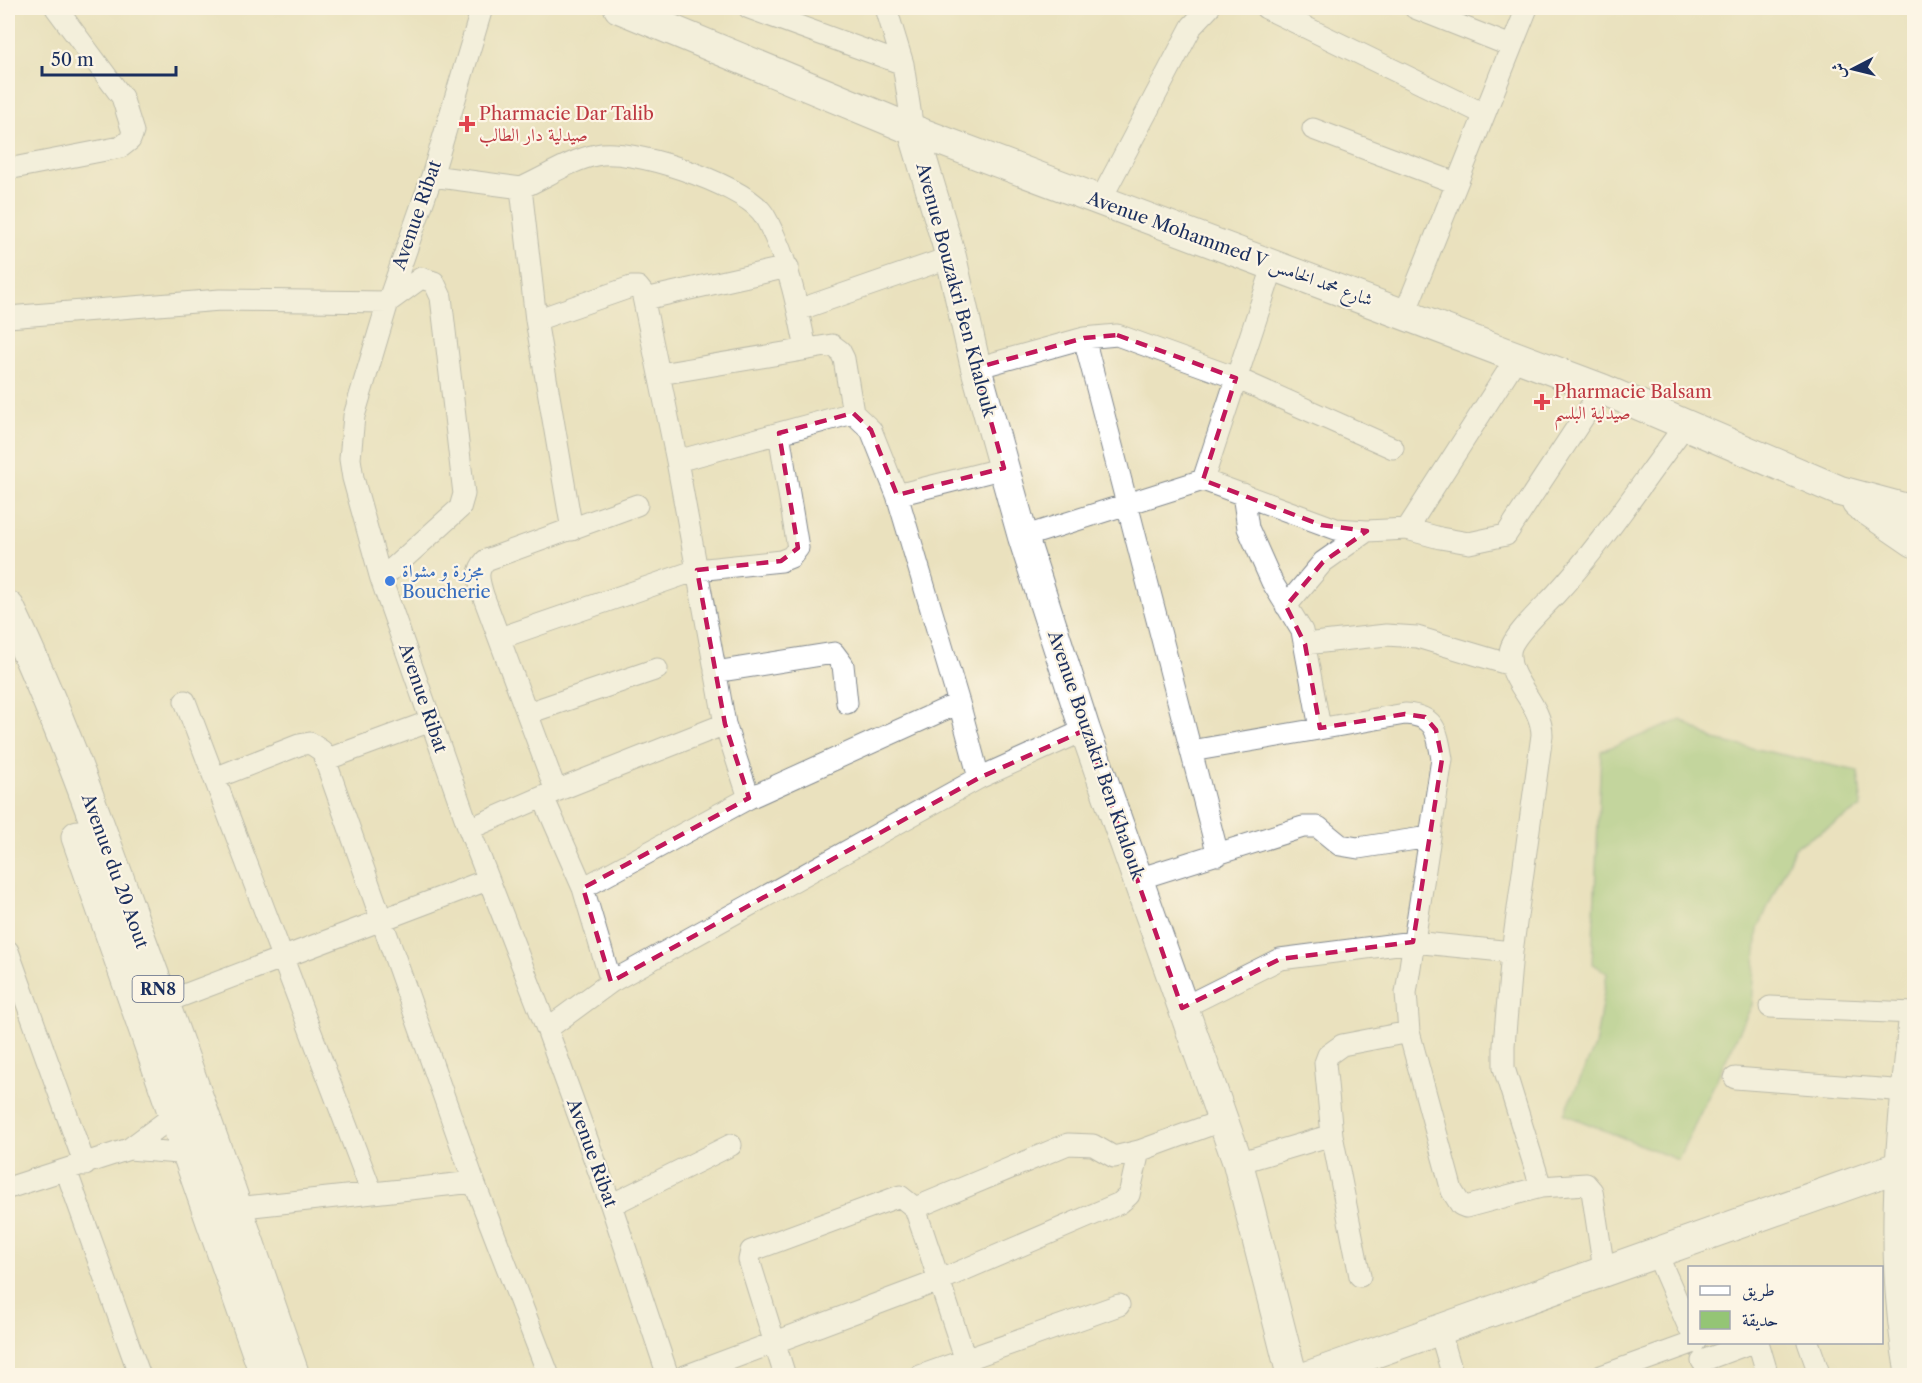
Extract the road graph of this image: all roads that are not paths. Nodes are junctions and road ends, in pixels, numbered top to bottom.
1 (57, 8) edge
2 (482, 8) edge
3 (620, 8) edge
4 (749, 8) edge
5 (886, 8) edge
6 (1209, 8) edge
7 (1266, 8) edge
8 (1415, 8) edge
9 (1527, 8) edge
10 (1511, 46) junction
11 (903, 64) junction
12 (1484, 114) junction
13 (1313, 129) dead end
14 (913, 130) junction
15 (8, 169) edge
16 (432, 176) junction
17 (1456, 183) junction
18 (521, 188) junction
19 (1100, 201) junction
20 (951, 257) junction
21 (1274, 264) junction
22 (788, 267) junction
23 (645, 299) junction
24 (388, 302) junction
25 (798, 310) junction
26 (1405, 313) junction
27 (8, 317) edge
28 (536, 320) junction
29 (1084, 338) junction
30 (806, 349) junction
31 (1517, 357) junction
32 (976, 368) junction
33 (660, 374) junction
34 (1236, 378) junction
35 (1602, 388) junction
36 (853, 412) junction
37 (1686, 424) junction
38 (779, 434) junction
39 (1393, 448) dead end
40 (677, 461) junction
41 (1004, 468) junction
42 (1203, 480) junction
43 (1840, 491) junction
44 (1243, 494) junction
45 (897, 495) junction
46 (637, 505) dead end
47 (1128, 506) junction
48 (1914, 511) edge
49 (1407, 528) junction
50 (572, 530) junction
51 (1367, 531) junction
52 (1023, 537) junction
53 (1914, 543) edge
54 (697, 570) junction
55 (381, 579) junction
56 (1286, 606) junction
57 (8, 608) edge
58 (500, 638) junction
59 (1305, 644) junction
60 (8, 657) edge
61 (1511, 665) junction
62 (657, 669) dead end
63 (716, 672) junction
64 (185, 701) dead end
65 (848, 703) dead end
66 (959, 703) junction
67 (528, 713) junction
68 (431, 721) junction
69 (725, 724) junction
70 (1320, 728) junction
71 (1085, 730) junction
72 (1191, 751) junction
73 (325, 760) junction
74 (215, 778) junction
75 (979, 778) junction
76 (550, 794) junction
77 (749, 798) junction
78 (469, 829) junction
79 (1429, 837) junction
80 (1218, 855) junction
81 (1138, 879) junction
82 (487, 880) junction
83 (583, 888) junction
84 (382, 920) junction
85 (1413, 942) junction
86 (8, 951) edge
87 (1512, 952) junction
88 (283, 956) junction
89 (610, 982) junction
90 (163, 1003) junction
91 (1770, 1007) dead end
92 (1182, 1008) junction
93 (1914, 1013) edge
94 (1914, 1018) edge
95 (547, 1029) junction
96 (1409, 1032) junction
97 (1735, 1078) dead end
98 (1907, 1091) junction
99 (176, 1114) junction
100 (1221, 1121) junction
101 (1332, 1135) junction
102 (732, 1145) dead end
103 (129, 1149) junction
104 (1139, 1152) junction
105 (191, 1154) junction
106 (1238, 1163) junction
107 (76, 1167) junction
108 (1898, 1167) junction
109 (474, 1182) junction
110 (1540, 1187) junction
111 (8, 1188) edge
112 (372, 1193) junction
113 (612, 1204) junction
114 (236, 1208) junction
115 (915, 1208) junction
116 (1656, 1252) junction
117 (1604, 1270) junction
118 (1360, 1276) dead end
119 (938, 1281) junction
120 (1907, 1291) edge
121 (1119, 1305) dead end
122 (1439, 1328) junction
123 (1688, 1328) edge
124 (774, 1341) junction
125 (1747, 1344) edge
126 (1757, 1344) edge
127 (1809, 1344) edge
128 (1699, 1355) edge
129 (968, 1368) edge
130 (140, 1376) edge
131 (267, 1376) edge
132 (293, 1376) edge
133 (549, 1376) edge
134 (668, 1376) edge
135 (685, 1376) edge
136 (785, 1376) edge
137 (920, 1376) edge
138 (1292, 1376) edge
139 (1309, 1376) edge
140 (1454, 1376) edge
141 (1601, 1376) edge
142 (1768, 1376) edge
143 (1820, 1376) edge
144 (1911, 1376) edge

1 - 15 street
2 - 16 street, Avenue Ribat
3 - 14 street, Avenue Mohammed V شارع محمد الخامس
4 - 11 street
5 - 11 street
6 - 19 street
7 - 12 street
8 - 10 street
9 - 10 street
10 - 12 street
11 - 14 street
12 - 17 street
13 - 17 street
14 - 19 street, Avenue Mohammed V شارع محمد الخامس
14 - 20 street, Avenue Bouzakri Ben Khalouk
16 - 18 street
16 - 24 street, Avenue Ribat
17 - 26 street
18 - 22 street
18 - 28 street
19 - 21 street, Avenue Mohammed V شارع محمد الخامس
20 - 25 street
20 - 32 street, Avenue Bouzakri Ben Khalouk
21 - 26 street, Avenue Mohammed V شارع محمد الخامس
21 - 34 street
22 - 23 street
22 - 25 street
23 - 28 street
23 - 33 street
24 - 27 street
24 - 55 street, Avenue Ribat
24 - 55 street
25 - 30 street
26 - 31 street, Avenue Mohammed V شارع محمد الخامس
28 - 50 street
29 - 32 street
29 - 34 street
29 - 47 street
30 - 33 street
30 - 36 street
31 - 35 street, Avenue Mohammed V شارع محمد الخامس
31 - 49 street
32 - 41 street, Avenue Bouzakri Ben Khalouk
33 - 40 street
34 - 39 street
34 - 42 street
35 - 37 street, Avenue Mohammed V شارع محمد الخامس
35 - 49 street
36 - 38 street
36 - 45 street
37 - 43 street, Avenue Mohammed V شارع محمد الخامس
37 - 61 street
38 - 40 street
38 - 54 street
40 - 54 street
41 - 45 street
41 - 52 street, Avenue Bouzakri Ben Khalouk
42 - 44 street
42 - 47 street
43 - 48 street
43 - 53 street
44 - 51 street
44 - 56 street
45 - 66 street
46 - 50 street
47 - 52 street
47 - 72 street
49 - 51 street
50 - 58 street
51 - 56 street
52 - 71 street, Avenue Bouzakri Ben Khalouk
54 - 58 street
54 - 63 street
55 - 68 street, Avenue Ribat
56 - 59 street
57 - 90 main road, Avenue du 20 Aout / RN8
58 - 67 street
59 - 61 street
59 - 70 street
60 - 99 main road, Avenue du 20 Aout / RN8
61 - 87 street
62 - 67 street
63 - 65 street
63 - 69 street
64 - 74 street
66 - 75 street
66 - 77 street
67 - 76 street
68 - 73 street
68 - 78 street, Avenue Ribat
69 - 76 street
69 - 77 street
70 - 72 street
70 - 79 street
71 - 75 street
71 - 81 street, Avenue Bouzakri Ben Khalouk
72 - 80 street
73 - 74 street
73 - 84 street
74 - 88 street
75 - 89 street
76 - 78 street
76 - 83 street
77 - 83 street
78 - 82 street, Avenue Ribat
79 - 80 street
79 - 85 street
80 - 81 street
81 - 92 street, Avenue Bouzakri Ben Khalouk
82 - 84 street
82 - 95 street, Avenue Ribat
83 - 89 street
84 - 88 street
84 - 109 street
85 - 87 street
85 - 92 street
85 - 96 street
86 - 107 street
87 - 110 street
88 - 90 street
88 - 112 street
89 - 95 street
90 - 114 main road, Avenue du 20 Aout / RN8
91 - 93 street
92 - 100 street, Avenue Bouzakri Ben Khalouk
94 - 98 street
95 - 113 street, Avenue Ribat
96 - 101 street
96 - 110 street
97 - 98 street
98 - 108 street
99 - 103 street
99 - 105 main road, Avenue du 20 Aout / RN8
100 - 104 street
100 - 106 street, Avenue Bouzakri Ben Khalouk
101 - 106 street
101 - 118 street
102 - 113 street
103 - 105 street
103 - 107 street
104 - 115 street
104 - 119 street
105 - 131 main road, Avenue du 20 Aout / RN8
106 - 138 street, Avenue Bouzakri Ben Khalouk
107 - 111 street
107 - 130 street
108 - 116 street
108 - 120 street
109 - 112 street
109 - 133 street
110 - 117 street
112 - 114 street
113 - 134 street, Avenue Ribat
114 - 132 main road, Avenue du 20 Aout / RN8
115 - 119 street
115 - 124 street
116 - 117 street
116 - 123 street
117 - 122 street
119 - 124 street
119 - 129 street
120 - 144 street
121 - 129 street
122 - 139 street
122 - 140 street
124 - 135 street
124 - 136 street
125 - 128 street
126 - 142 street
127 - 143 street
128 - 141 street
129 - 137 street

